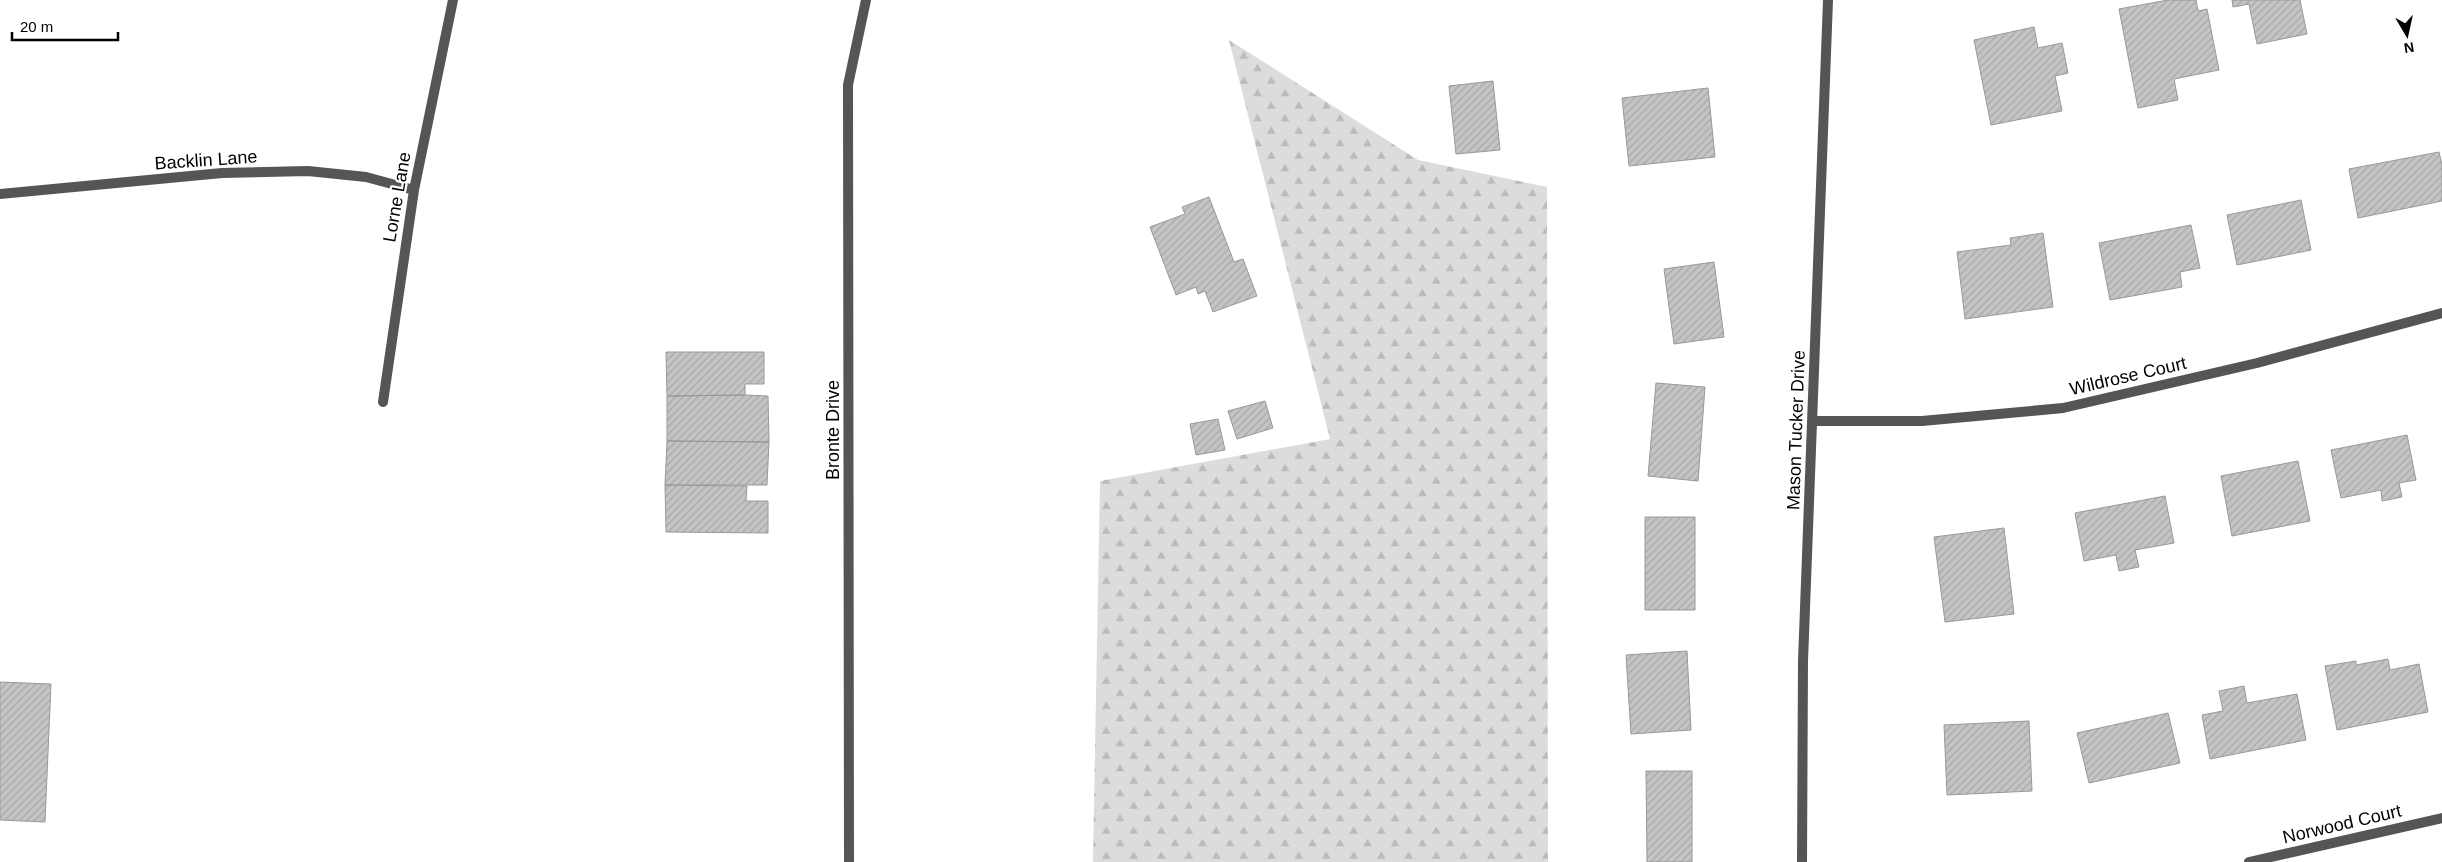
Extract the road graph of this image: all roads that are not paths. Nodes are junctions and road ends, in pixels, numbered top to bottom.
1 (453, 0) edge
2 (866, 0) edge
3 (1828, 0) edge
4 (414, 190) junction
5 (0, 194) edge
6 (2442, 313) edge
7 (383, 402) dead end
8 (1813, 421) junction
9 (2442, 818) edge
10 (849, 862) edge
11 (1802, 862) edge
12 (2248, 862) edge

1 - 4 street, Lorne Lane
2 - 10 street, Bronte Drive
3 - 8 street, Mason Tucker Drive
4 - 5 street, Backlin Lane
4 - 7 street, Lorne Lane
6 - 8 street, Wildrose Court
8 - 11 street, Mason Tucker Drive
9 - 12 street, Norwood Court

